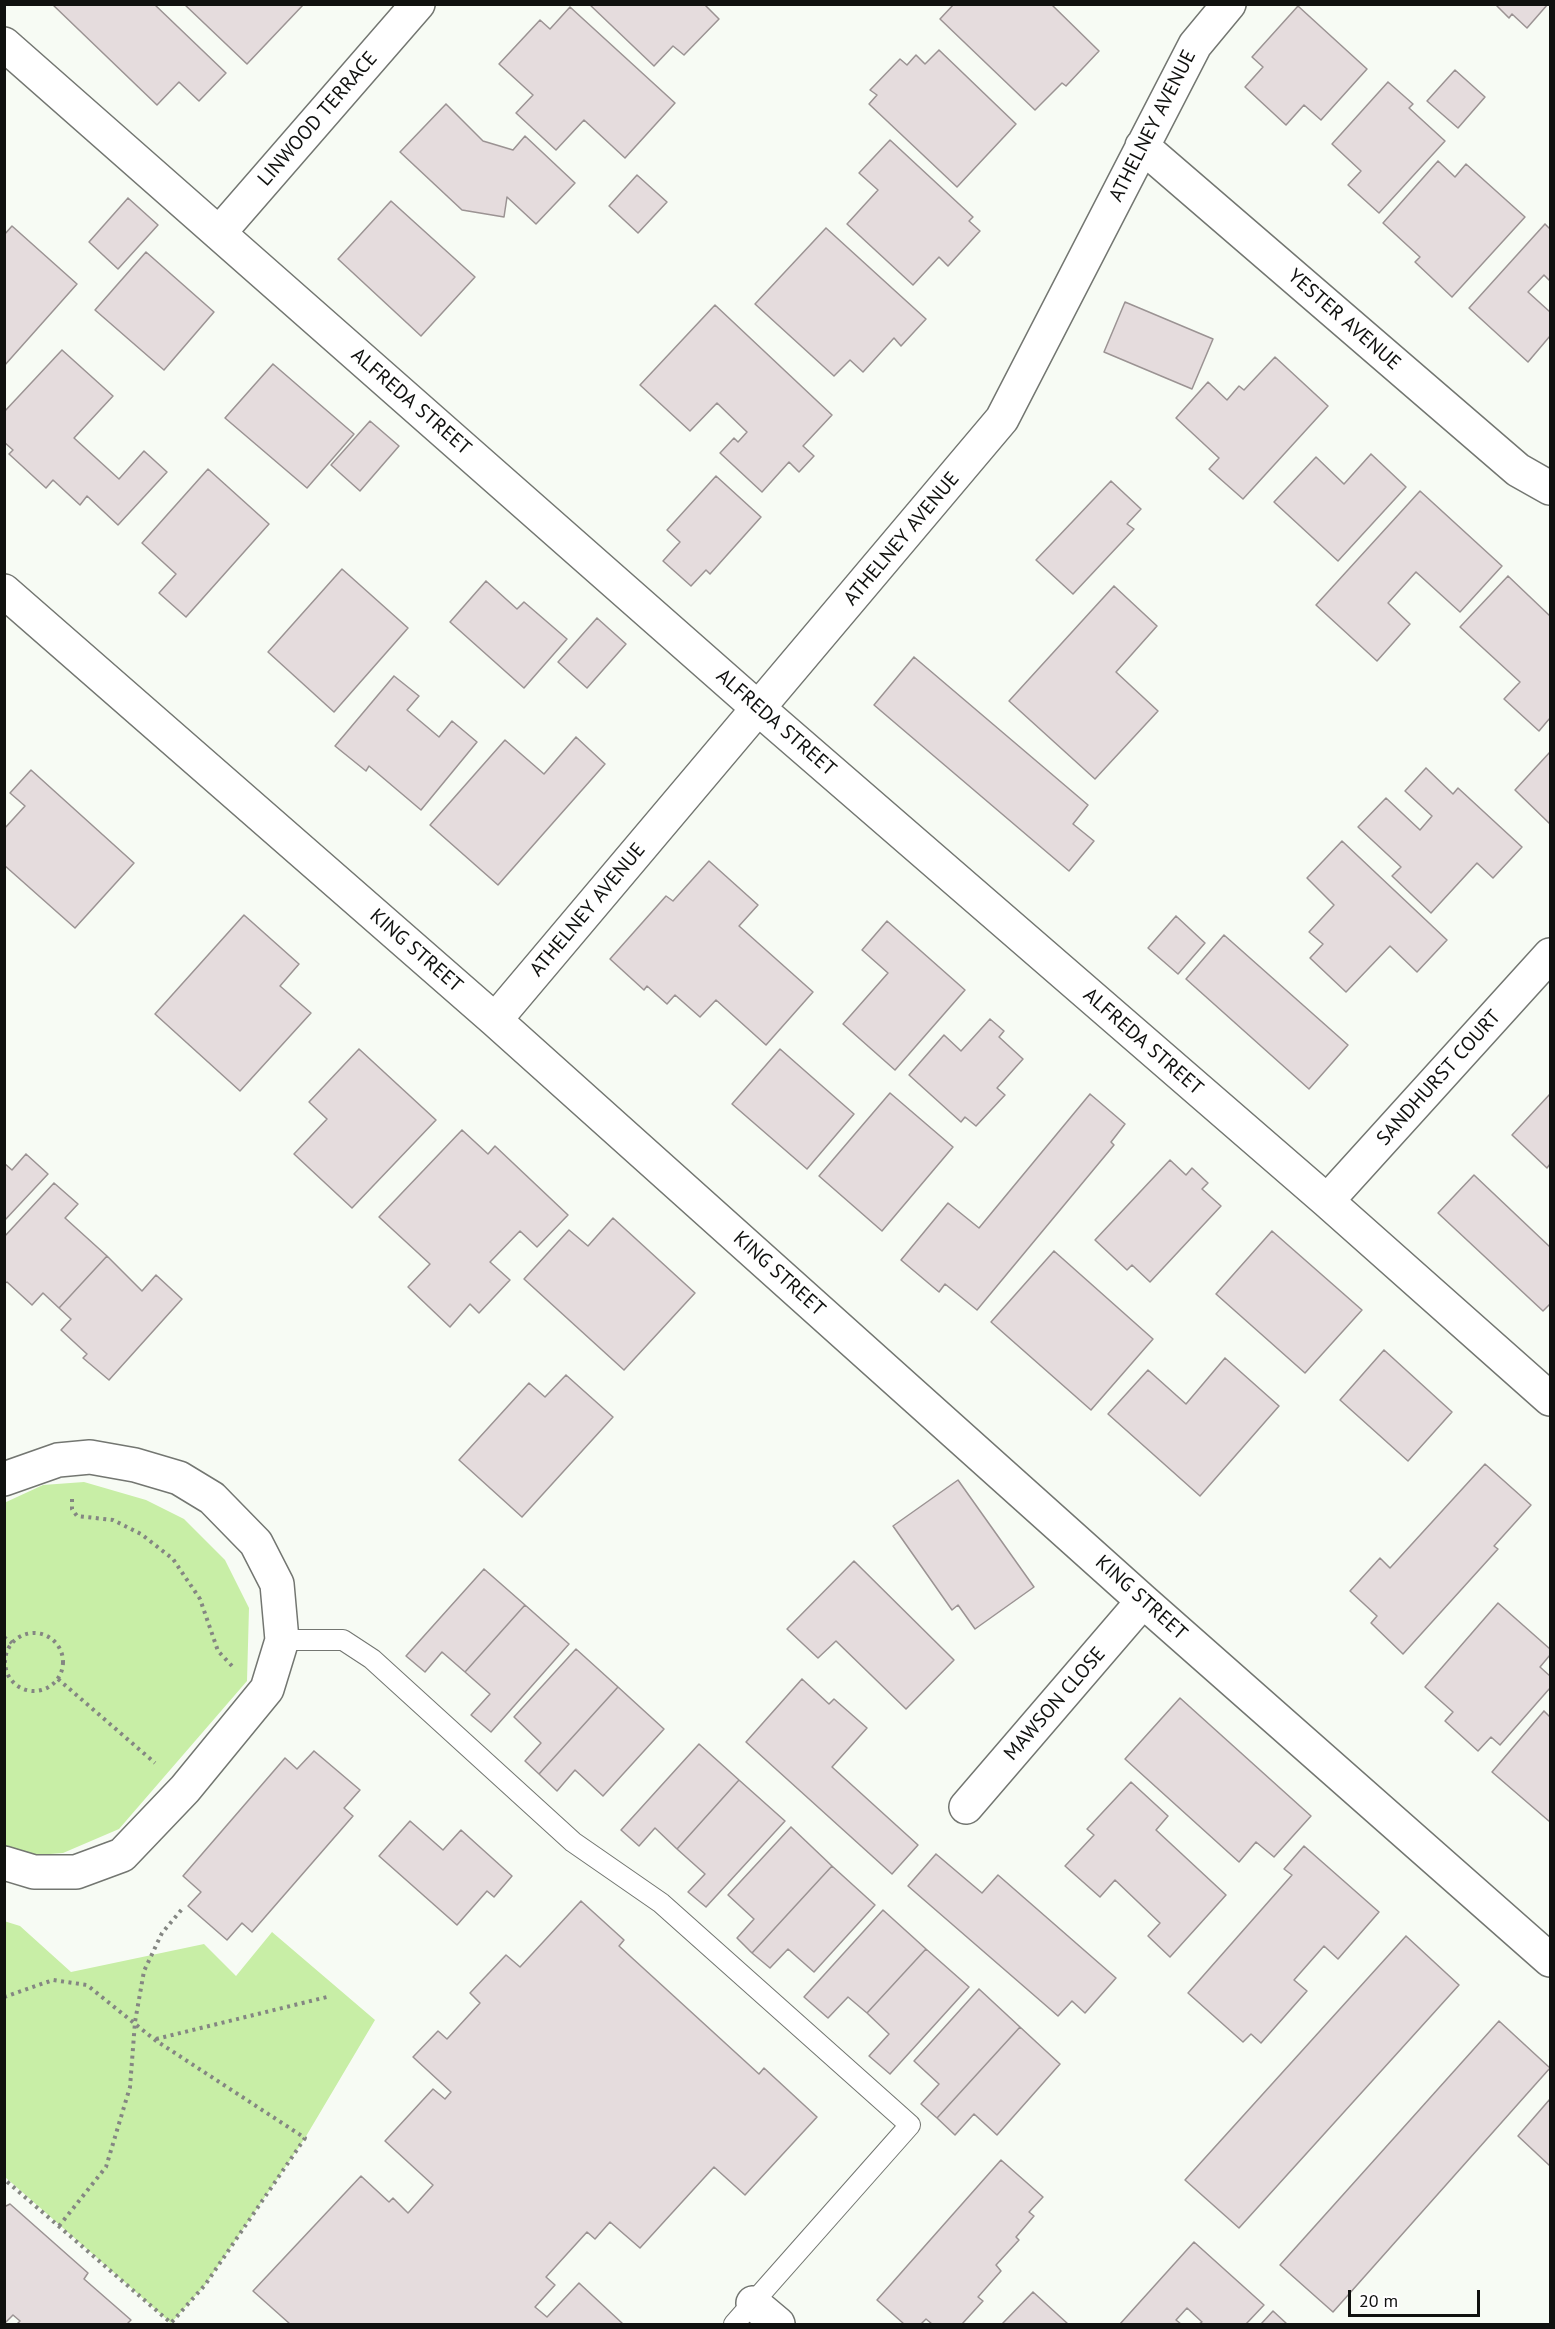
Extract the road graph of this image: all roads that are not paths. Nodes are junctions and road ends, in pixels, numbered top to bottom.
1 (418, 4) edge
2 (1229, 4) edge
3 (4, 44) edge
4 (1142, 146) junction
5 (219, 233) junction
6 (1551, 488) edge
7 (4, 591) edge
8 (759, 709) junction
9 (1551, 955) edge
10 (495, 1020) junction
11 (1327, 1201) junction
12 (1551, 1399) edge
13 (4, 1479) edge
14 (1143, 1601) junction
15 (282, 1640) junction
16 (966, 1808) dead end
17 (4, 1863) edge
18 (1551, 1960) edge
19 (744, 2314) edge
20 (778, 2325) edge

1 - 5 street, LINWOOD TERRACE
2 - 4 street, ATHELNEY AVENUE
3 - 5 street, ALFREDA STREET
4 - 6 street, YESTER AVENUE
4 - 8 street, ATHELNEY AVENUE
5 - 8 street, ALFREDA STREET
7 - 10 street, KING STREET
8 - 10 street, ATHELNEY AVENUE
8 - 11 street, ALFREDA STREET
9 - 11 street, SANDHURST COURT
10 - 14 street, KING STREET
11 - 12 street, ALFREDA STREET
13 - 15 street
14 - 16 street, MAWSON CLOSE
14 - 18 street, KING STREET
15 - 17 street
15 - 19 lane
19 - 20 street

